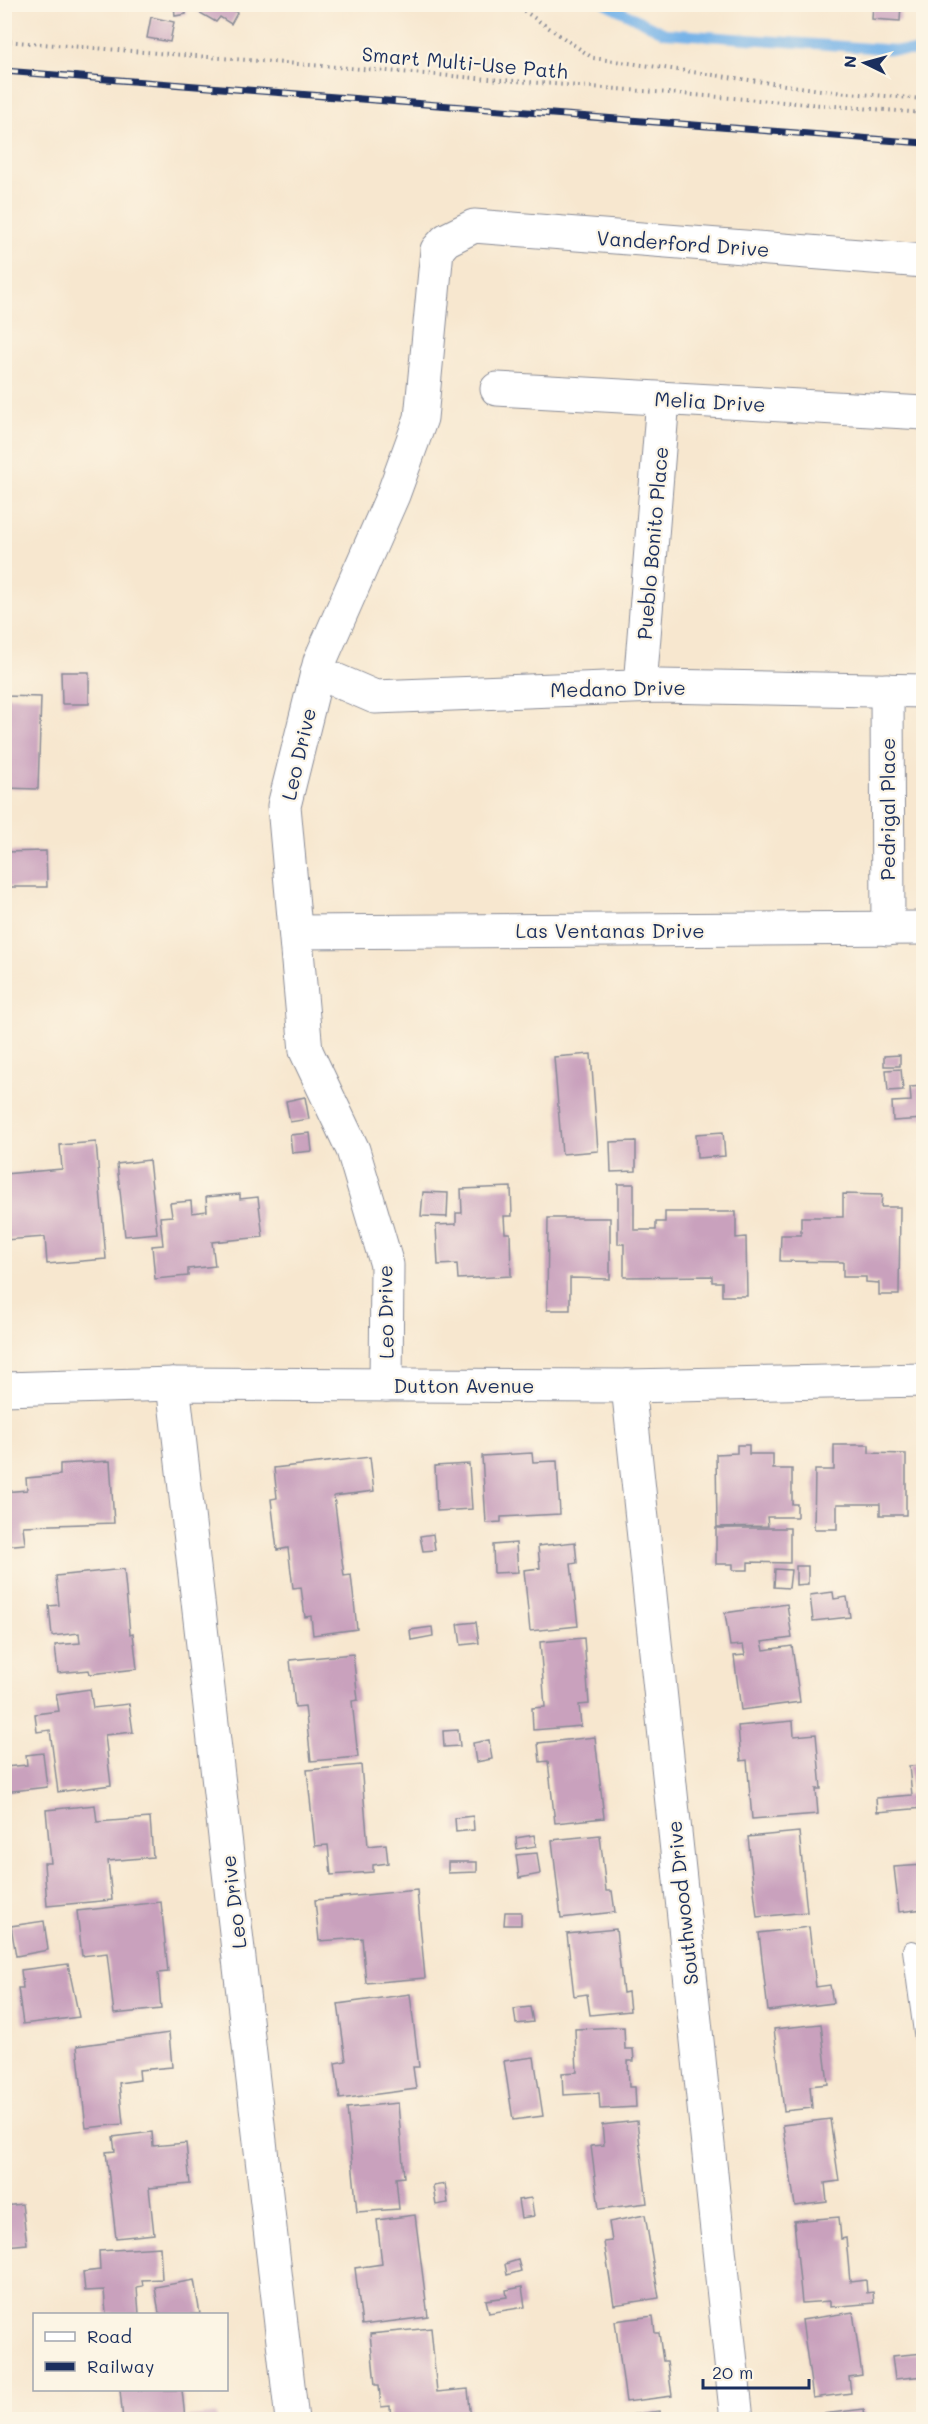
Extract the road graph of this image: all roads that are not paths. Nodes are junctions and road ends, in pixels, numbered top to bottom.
1 (446, 240) joint
2 (924, 261) edge
3 (497, 389) dead end
4 (663, 399) junction
5 (924, 413) edge
6 (317, 672) junction
7 (640, 686) junction
8 (887, 690) junction
9 (924, 691) edge
10 (888, 928) junction
11 (924, 928) edge
12 (297, 932) junction
13 (924, 1380) edge
14 (173, 1384) junction
15 (386, 1385) junction
16 (628, 1386) junction
17 (4, 1389) edge
18 (912, 1950) dead end
19 (924, 2040) edge
20 (292, 2420) edge
21 (737, 2420) edge

1 - 2 street, Vanderford Drive
1 - 6 street, Leo Drive
3 - 4 street, Melia Drive
4 - 5 street, Melia Drive
4 - 7 street, Pueblo Bonito Place
6 - 7 street, Medano Drive
6 - 12 street, Leo Drive
7 - 8 street, Medano Drive
8 - 9 street, Medano Drive
8 - 10 street, Pedrigal Place
10 - 11 street, Las Ventanas Drive
10 - 12 street, Las Ventanas Drive
12 - 15 street, Leo Drive
13 - 16 street, Dutton Avenue
14 - 15 street, Dutton Avenue
14 - 17 street, Dutton Avenue
14 - 20 street, Leo Drive
15 - 16 street, Dutton Avenue
16 - 21 street, Southwood Drive
18 - 19 lane

